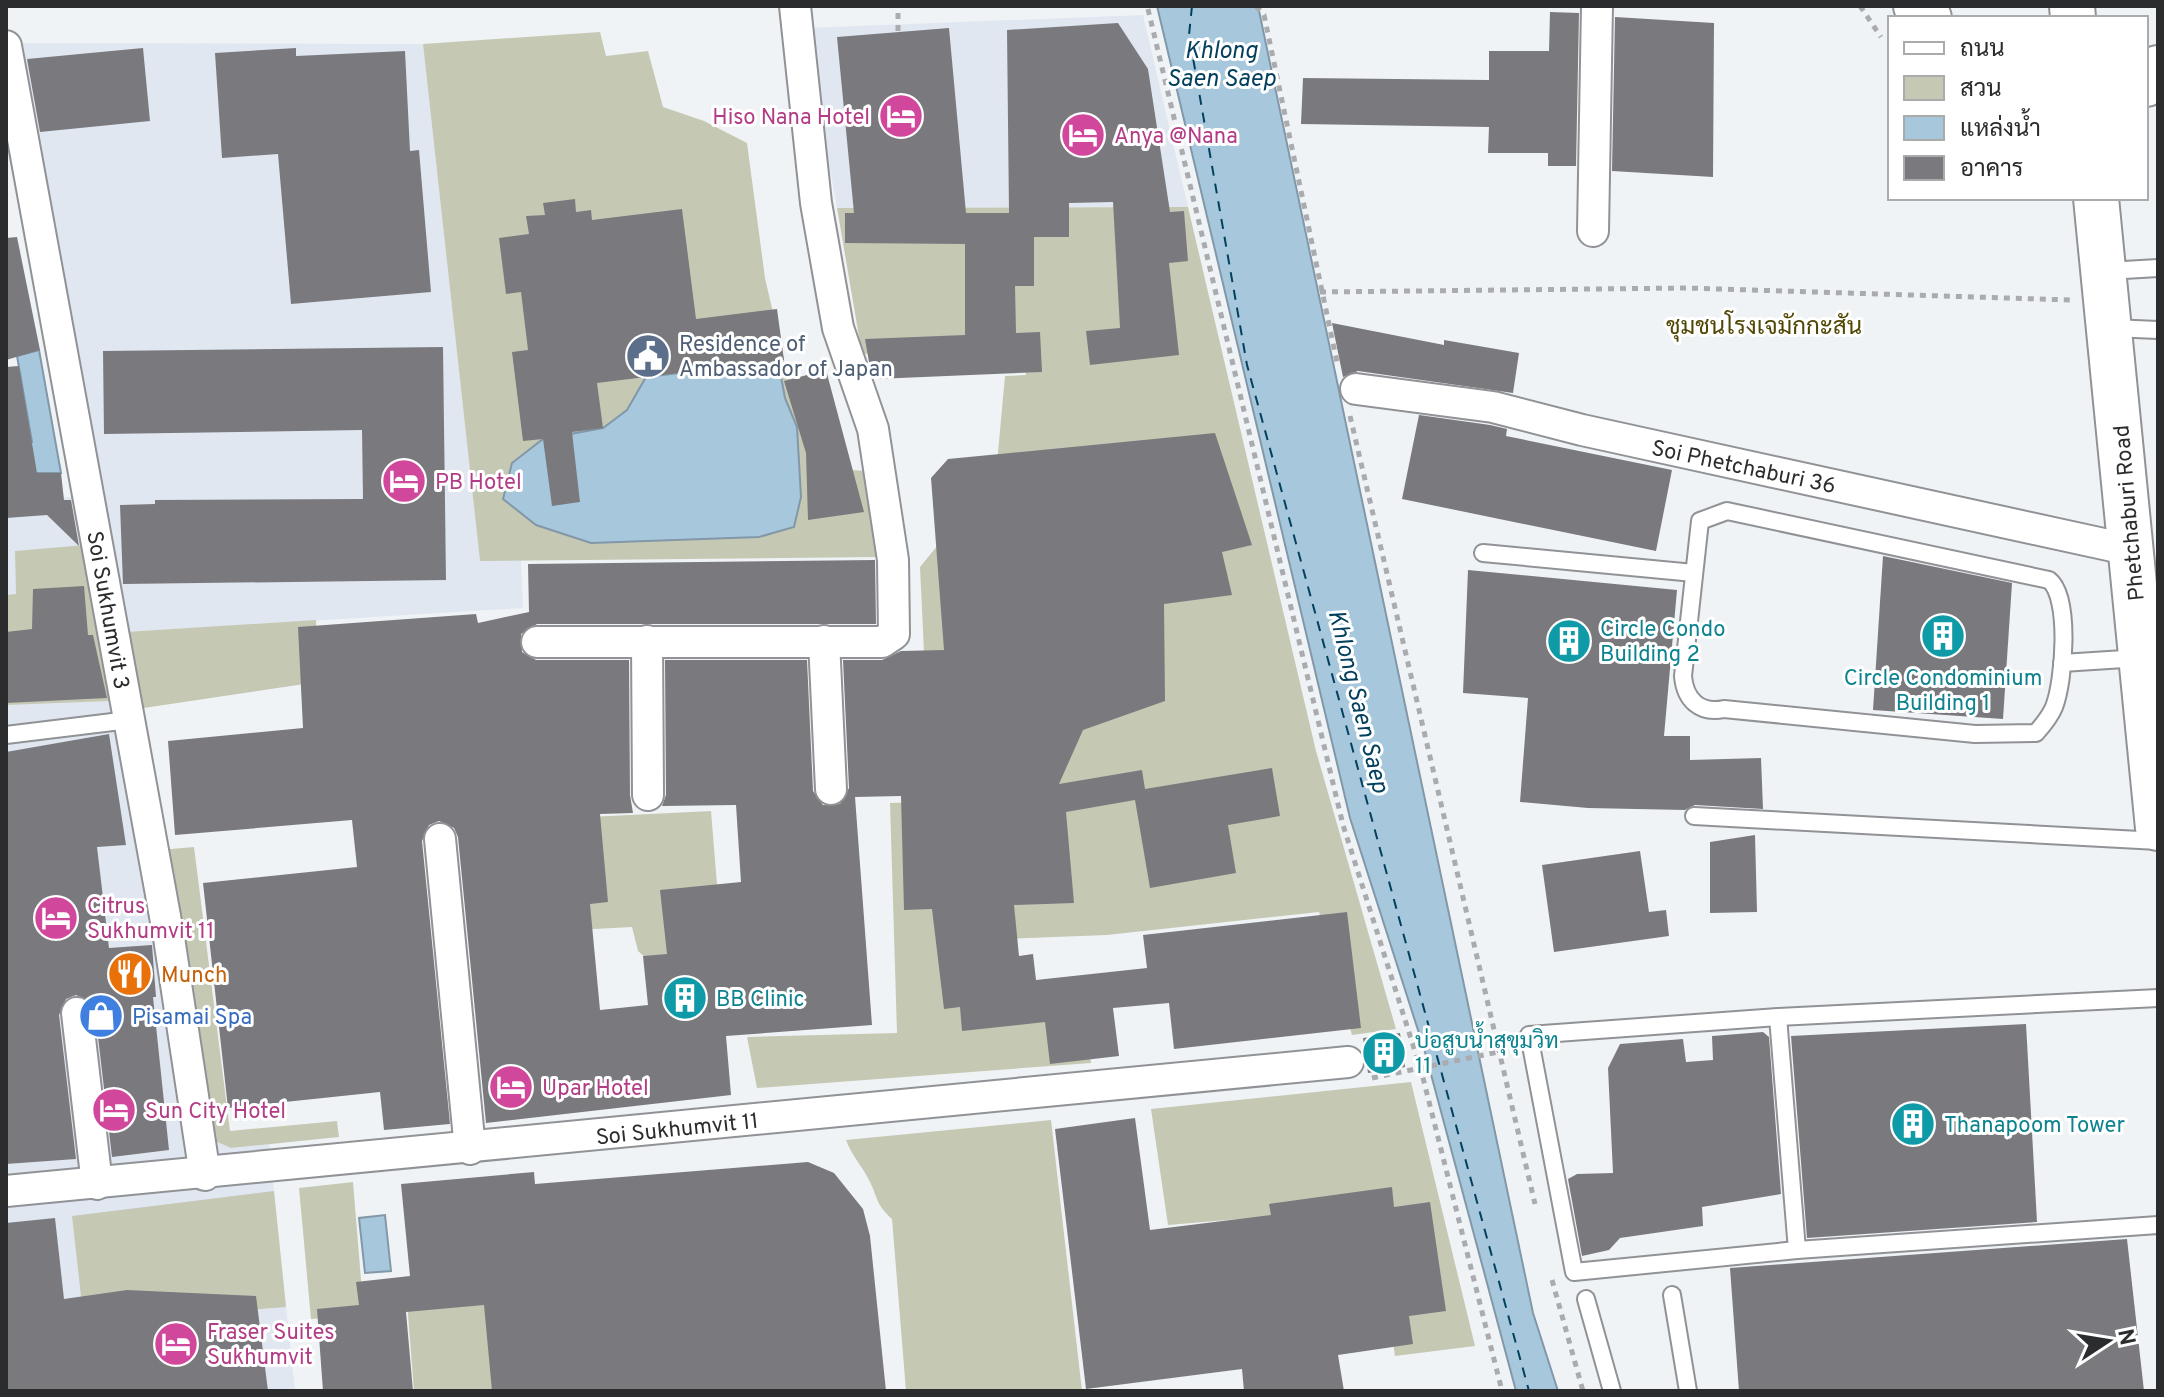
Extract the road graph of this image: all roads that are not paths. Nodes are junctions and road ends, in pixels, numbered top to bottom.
1 (795, 6) edge
2 (1597, 6) edge
3 (6, 46) edge
4 (2094, 203) edge
5 (1593, 231) dead end
6 (2158, 268) edge
7 (2108, 301) junction
8 (2158, 330) edge
9 (1347, 386) road end
10 (2138, 551) junction
11 (1483, 553) dead end
12 (1694, 573) junction
13 (647, 641) junction
14 (824, 641) junction
15 (537, 642) dead end
16 (2142, 657) junction
17 (2062, 663) junction
18 (129, 720) junction
19 (6, 735) edge
20 (2154, 747) edge
21 (831, 789) dead end
22 (648, 795) dead end
23 (1694, 816) dead end
24 (2158, 828) edge
25 (440, 839) dead end
26 (2158, 841) edge
27 (2158, 998) edge
28 (77, 1013) dead end
29 (1778, 1017) junction
30 (1352, 1071) road end
31 (470, 1149) junction
32 (205, 1175) junction
33 (97, 1184) junction
34 (6, 1191) edge
35 (2158, 1225) edge
36 (1797, 1250) junction
37 (1672, 1295) dead end
38 (1586, 1299) dead end
39 (1612, 1391) edge
40 (1688, 1391) edge

1 - 14 street
2 - 5 street
3 - 18 street, Soi Sukhumvit 3
4 - 7 main road, Phetchaburi Road
6 - 7 lane
7 - 8 lane
7 - 10 main road, Phetchaburi Road
9 - 10 street, Soi Phetchaburi 36
10 - 16 main road, Phetchaburi Road
11 - 12 lane
12 - 17 lane
12 - 17 lane
13 - 14 street
13 - 15 street
13 - 22 street
14 - 21 street
16 - 17 lane
16 - 20 main road, Phetchaburi Road
18 - 19 lane
18 - 32 street, Soi Sukhumvit 3
20 - 24 main road, Phetchaburi Road
23 - 26 lane
25 - 31 street
27 - 29 lane
28 - 33 street
29 - 36 lane
29 - 36 lane
30 - 31 street, Soi Sukhumvit 11
31 - 32 street, Soi Sukhumvit 11
32 - 33 street, Soi Sukhumvit 11
33 - 34 street, Soi Sukhumvit 11
35 - 36 lane
37 - 40 lane
38 - 39 lane

